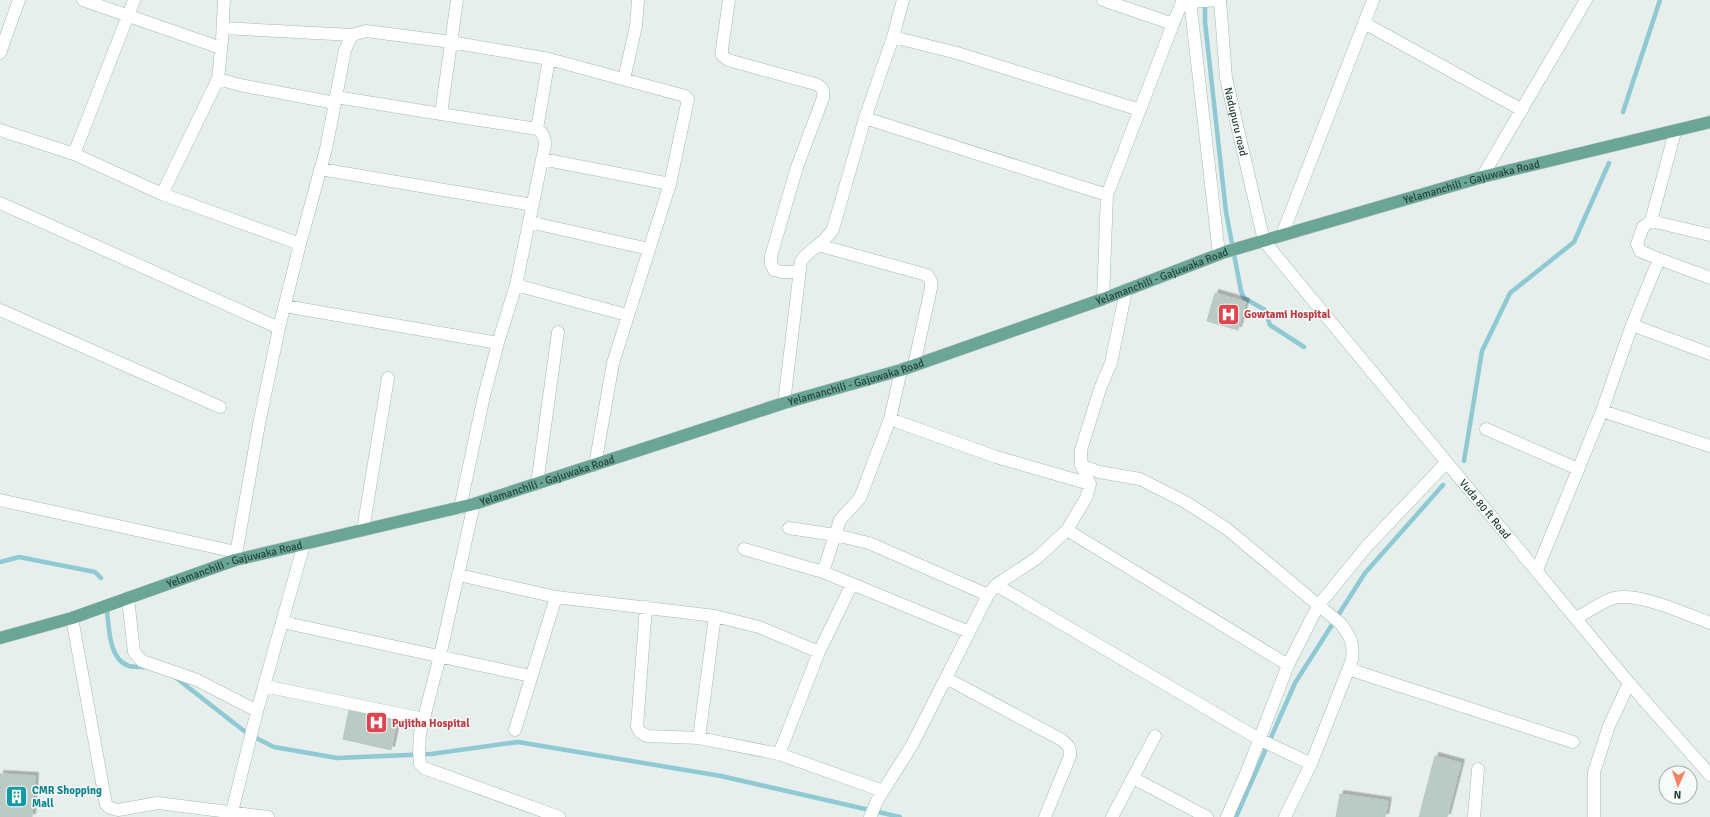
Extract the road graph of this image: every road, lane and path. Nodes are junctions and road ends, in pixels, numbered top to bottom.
1 (19, 0) edge
2 (83, 0) edge
3 (134, 0) edge
4 (224, 0) edge
5 (458, 0) edge
6 (638, 0) edge
7 (729, 0) edge
8 (903, 0) edge
9 (1103, 0) edge
10 (1220, 0) edge
11 (1373, 0) edge
12 (1586, 0) edge
13 (1188, 1) edge
14 (128, 15) junction
15 (1364, 23) junction
16 (1173, 24) junction
17 (223, 28) junction
18 (352, 35) junction
19 (893, 37) junction
20 (451, 42) junction
21 (221, 48) junction
22 (0, 53) edge
23 (549, 59) junction
24 (218, 79) junction
25 (624, 79) junction
26 (336, 100) junction
27 (1140, 110) junction
28 (1522, 110) junction
29 (441, 114) junction
30 (865, 118) junction
31 (1710, 122) edge
32 (537, 129) junction
33 (0, 130) edge
34 (1675, 132) junction
35 (74, 154) junction
36 (542, 159) junction
37 (320, 169) junction
38 (1482, 177) junction
39 (670, 184) junction
40 (162, 194) junction
41 (1107, 195) junction
42 (0, 203) edge
43 (533, 205) junction
44 (1651, 221) junction
45 (529, 222) junction
46 (1282, 235) junction
47 (1710, 235) edge
48 (1260, 242) junction
49 (300, 244) junction
50 (818, 245) junction
51 (649, 249) junction
52 (1222, 253) junction
53 (1659, 259) junction
54 (799, 272) junction
55 (1710, 278) edge
56 (516, 285) junction
57 (1126, 290) junction
58 (1103, 299) junction
59 (285, 306) junction
60 (0, 310) edge
61 (627, 315) junction
62 (1632, 325) junction
63 (279, 328) junction
64 (558, 332) dead end
65 (498, 343) junction
66 (1710, 354) edge
67 (914, 365) junction
68 (901, 370) junction
69 (388, 378) dead end
70 (784, 403) junction
71 (220, 407) dead end
72 (1602, 411) junction
73 (890, 419) junction
74 (1486, 430) dead end
75 (1710, 446) edge
76 (1446, 463) junction
77 (595, 465) junction
78 (1082, 465) junction
79 (1578, 469) junction
80 (537, 484) junction
81 (1090, 484) junction
82 (0, 500) edge
83 (474, 504) junction
84 (460, 508) junction
85 (789, 528) dead end
86 (363, 530) junction
87 (1066, 530) junction
88 (835, 535) junction
89 (304, 544) junction
90 (744, 549) dead end
91 (235, 556) junction
92 (1537, 570) junction
93 (823, 572) junction
94 (459, 575) junction
95 (852, 584) junction
96 (996, 585) junction
97 (988, 595) junction
98 (556, 597) junction
99 (128, 598) junction
100 (1318, 606) junction
101 (646, 608) junction
102 (715, 616) junction
103 (72, 618) junction
104 (1576, 618) junction
105 (282, 622) junction
106 (1710, 623) edge
107 (970, 632) junction
108 (0, 638) edge
109 (819, 652) junction
110 (440, 656) junction
111 (1288, 665) junction
112 (1348, 669) junction
113 (530, 676) junction
114 (946, 678) junction
115 (1628, 684) junction
116 (264, 686) junction
117 (257, 711) junction
118 (424, 719) junction
119 (514, 730) dead end
120 (1155, 736) dead end
121 (699, 738) junction
122 (1259, 739) junction
123 (1573, 742) dead end
124 (779, 754) junction
125 (1311, 764) junction
126 (1478, 769) dead end
127 (1710, 775) edge
128 (1133, 778) junction
129 (881, 795) junction
130 (232, 812) junction
131 (527, 812) edge
132 (268, 817) edge
133 (560, 817) edge
134 (870, 817) edge
135 (1045, 817) edge
136 (1112, 817) edge
137 (1207, 817) edge
138 (1227, 817) edge
139 (1285, 817) edge
140 (1474, 817) edge
141 (1594, 817) edge

1 - 22 street
2 - 14 street
3 - 14 street
4 - 17 street
5 - 20 street
6 - 25 street
7 - 54 street
8 - 19 street
9 - 16 street
10 - 13 street
10 - 48 street, Nadupuru road
11 - 15 street
12 - 28 street
13 - 16 street
13 - 52 street
14 - 21 street
14 - 35 street
15 - 28 street
15 - 46 street
16 - 27 street
17 - 18 street
17 - 21 street
18 - 20 street
18 - 26 street
19 - 27 street
19 - 30 street
20 - 23 street
20 - 29 street
21 - 24 street
23 - 25 street
23 - 32 street
24 - 26 street
24 - 40 street
25 - 39 street
26 - 29 street
26 - 37 street
27 - 41 street
28 - 38 street
29 - 32 street
30 - 41 street
30 - 50 street
31 - 34 main road, Yelamanchili - Gajuwaka Road
32 - 36 street
33 - 35 street
34 - 38 main road, Yelamanchili - Gajuwaka Road
34 - 44 street
35 - 40 street
36 - 39 street
36 - 43 street
37 - 43 street
37 - 49 street
38 - 46 main road, Yelamanchili - Gajuwaka Road
39 - 51 street
40 - 49 street
41 - 58 street
42 - 63 street
43 - 45 street
44 - 47 street
44 - 53 street
45 - 51 street
45 - 56 street
46 - 48 main road, Yelamanchili - Gajuwaka Road
48 - 52 main road, Yelamanchili - Gajuwaka Road
48 - 76 street, Vuda 80 ft Road
49 - 59 street
50 - 54 street
50 - 67 street
51 - 61 street
52 - 57 main road, Yelamanchili - Gajuwaka Road
53 - 55 street
53 - 62 street
54 - 70 street
56 - 61 street
56 - 65 street
57 - 58 main road, Yelamanchili - Gajuwaka Road
57 - 78 street
58 - 67 main road, Yelamanchili - Gajuwaka Road
59 - 63 street
59 - 65 street
60 - 71 street
61 - 77 street
62 - 66 street
62 - 72 street
63 - 91 street
64 - 80 street
65 - 84 street
67 - 68 main road, Yelamanchili - Gajuwaka Road
68 - 70 main road, Yelamanchili - Gajuwaka Road
68 - 73 street
69 - 86 street
70 - 77 main road, Yelamanchili - Gajuwaka Road
72 - 75 street
72 - 79 street
73 - 81 street
73 - 88 street
74 - 79 street
76 - 92 street, Vuda 80 ft Road
76 - 100 street
77 - 80 main road, Yelamanchili - Gajuwaka Road
78 - 81 street
78 - 100 street
79 - 92 street
80 - 83 main road, Yelamanchili - Gajuwaka Road
81 - 87 street
82 - 91 street
83 - 84 main road, Yelamanchili - Gajuwaka Road
83 - 94 street
84 - 86 main road, Yelamanchili - Gajuwaka Road
85 - 88 street
86 - 89 main road, Yelamanchili - Gajuwaka Road
87 - 96 street
87 - 111 street
88 - 93 street
88 - 97 street
89 - 91 main road, Yelamanchili - Gajuwaka Road
89 - 105 street
90 - 93 street
91 - 99 main road, Yelamanchili - Gajuwaka Road
92 - 104 street, Vuda 80 ft Road
93 - 95 street
94 - 98 street
94 - 110 street
95 - 107 street
95 - 109 street
96 - 97 street
96 - 122 street
97 - 107 street
98 - 101 street
98 - 113 street
99 - 103 main road, Yelamanchili - Gajuwaka Road
99 - 117 street
100 - 111 street
100 - 112 street
101 - 102 street
101 - 121 street
102 - 109 street
102 - 121 street
103 - 108 main road, Yelamanchili - Gajuwaka Road
103 - 130 street
104 - 106 street
104 - 115 street, Vuda 80 ft Road
105 - 110 street
105 - 116 street
107 - 114 street
109 - 124 street
110 - 113 street
110 - 118 street
111 - 122 street
112 - 123 street
112 - 125 street
113 - 119 street
114 - 129 street
114 - 135 street
115 - 127 street, Vuda 80 ft Road
115 - 141 street
116 - 117 street
116 - 118 street
117 - 130 street
118 - 131 street
120 - 128 street
121 - 124 street
122 - 125 street
122 - 138 street
124 - 129 street
125 - 139 street
126 - 140 street
128 - 136 street
128 - 137 street
129 - 134 street
130 - 132 street
131 - 133 street

